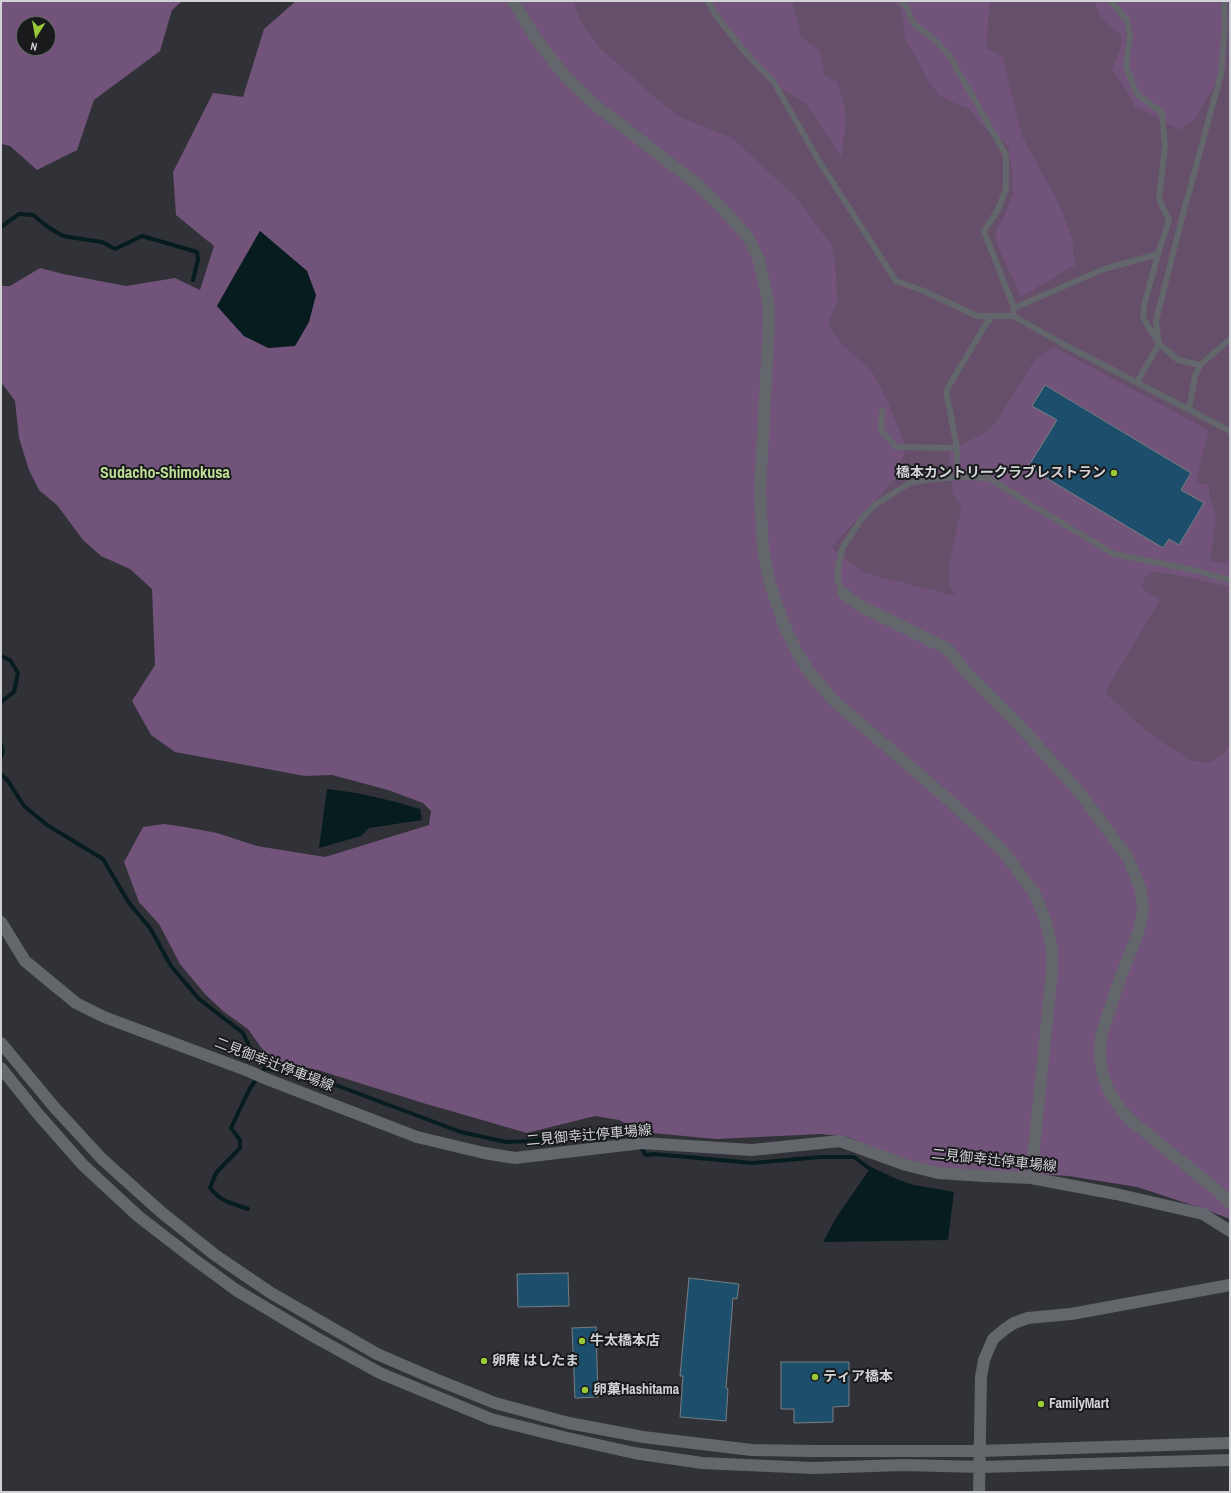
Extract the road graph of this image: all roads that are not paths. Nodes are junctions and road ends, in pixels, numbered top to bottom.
1 (513, 1) edge
2 (708, 1) edge
3 (900, 1) edge
4 (1111, 1) edge
5 (1224, 1) edge
6 (1158, 254) junction
7 (1014, 308) junction
8 (994, 316) junction
9 (1013, 316) junction
10 (1230, 339) edge
11 (1159, 344) junction
12 (1200, 365) junction
13 (1137, 382) junction
14 (1189, 409) junction
15 (882, 411) dead end
16 (1230, 431) edge
17 (957, 448) junction
18 (957, 477) junction
19 (1230, 579) edge
20 (843, 593) joint
21 (1, 922) edge
22 (1, 1043) edge
23 (1, 1068) edge
24 (1031, 1178) junction
25 (1230, 1203) edge
26 (1230, 1232) edge
27 (1230, 1285) edge
28 (1230, 1443) edge
29 (980, 1451) junction
30 (1230, 1460) edge
31 (980, 1466) junction
32 (979, 1492) edge

1 - 24 street
2 - 8 lane
3 - 7 lane
4 - 6 lane
5 - 11 lane
6 - 7 lane
6 - 11 lane
7 - 9 lane
8 - 9 lane
8 - 17 lane
9 - 13 lane
10 - 12 lane
11 - 12 lane
11 - 13 lane
12 - 14 lane
13 - 14 lane
14 - 16 lane
15 - 17 lane
17 - 18 lane
18 - 19 lane
18 - 20 lane
20 - 25 street
21 - 24 street, 二見御幸辻停車場線
22 - 29 street
23 - 31 street
24 - 26 street, 二見御幸辻停車場線
27 - 29 street
28 - 29 street
29 - 31 street
30 - 31 street
31 - 32 street

